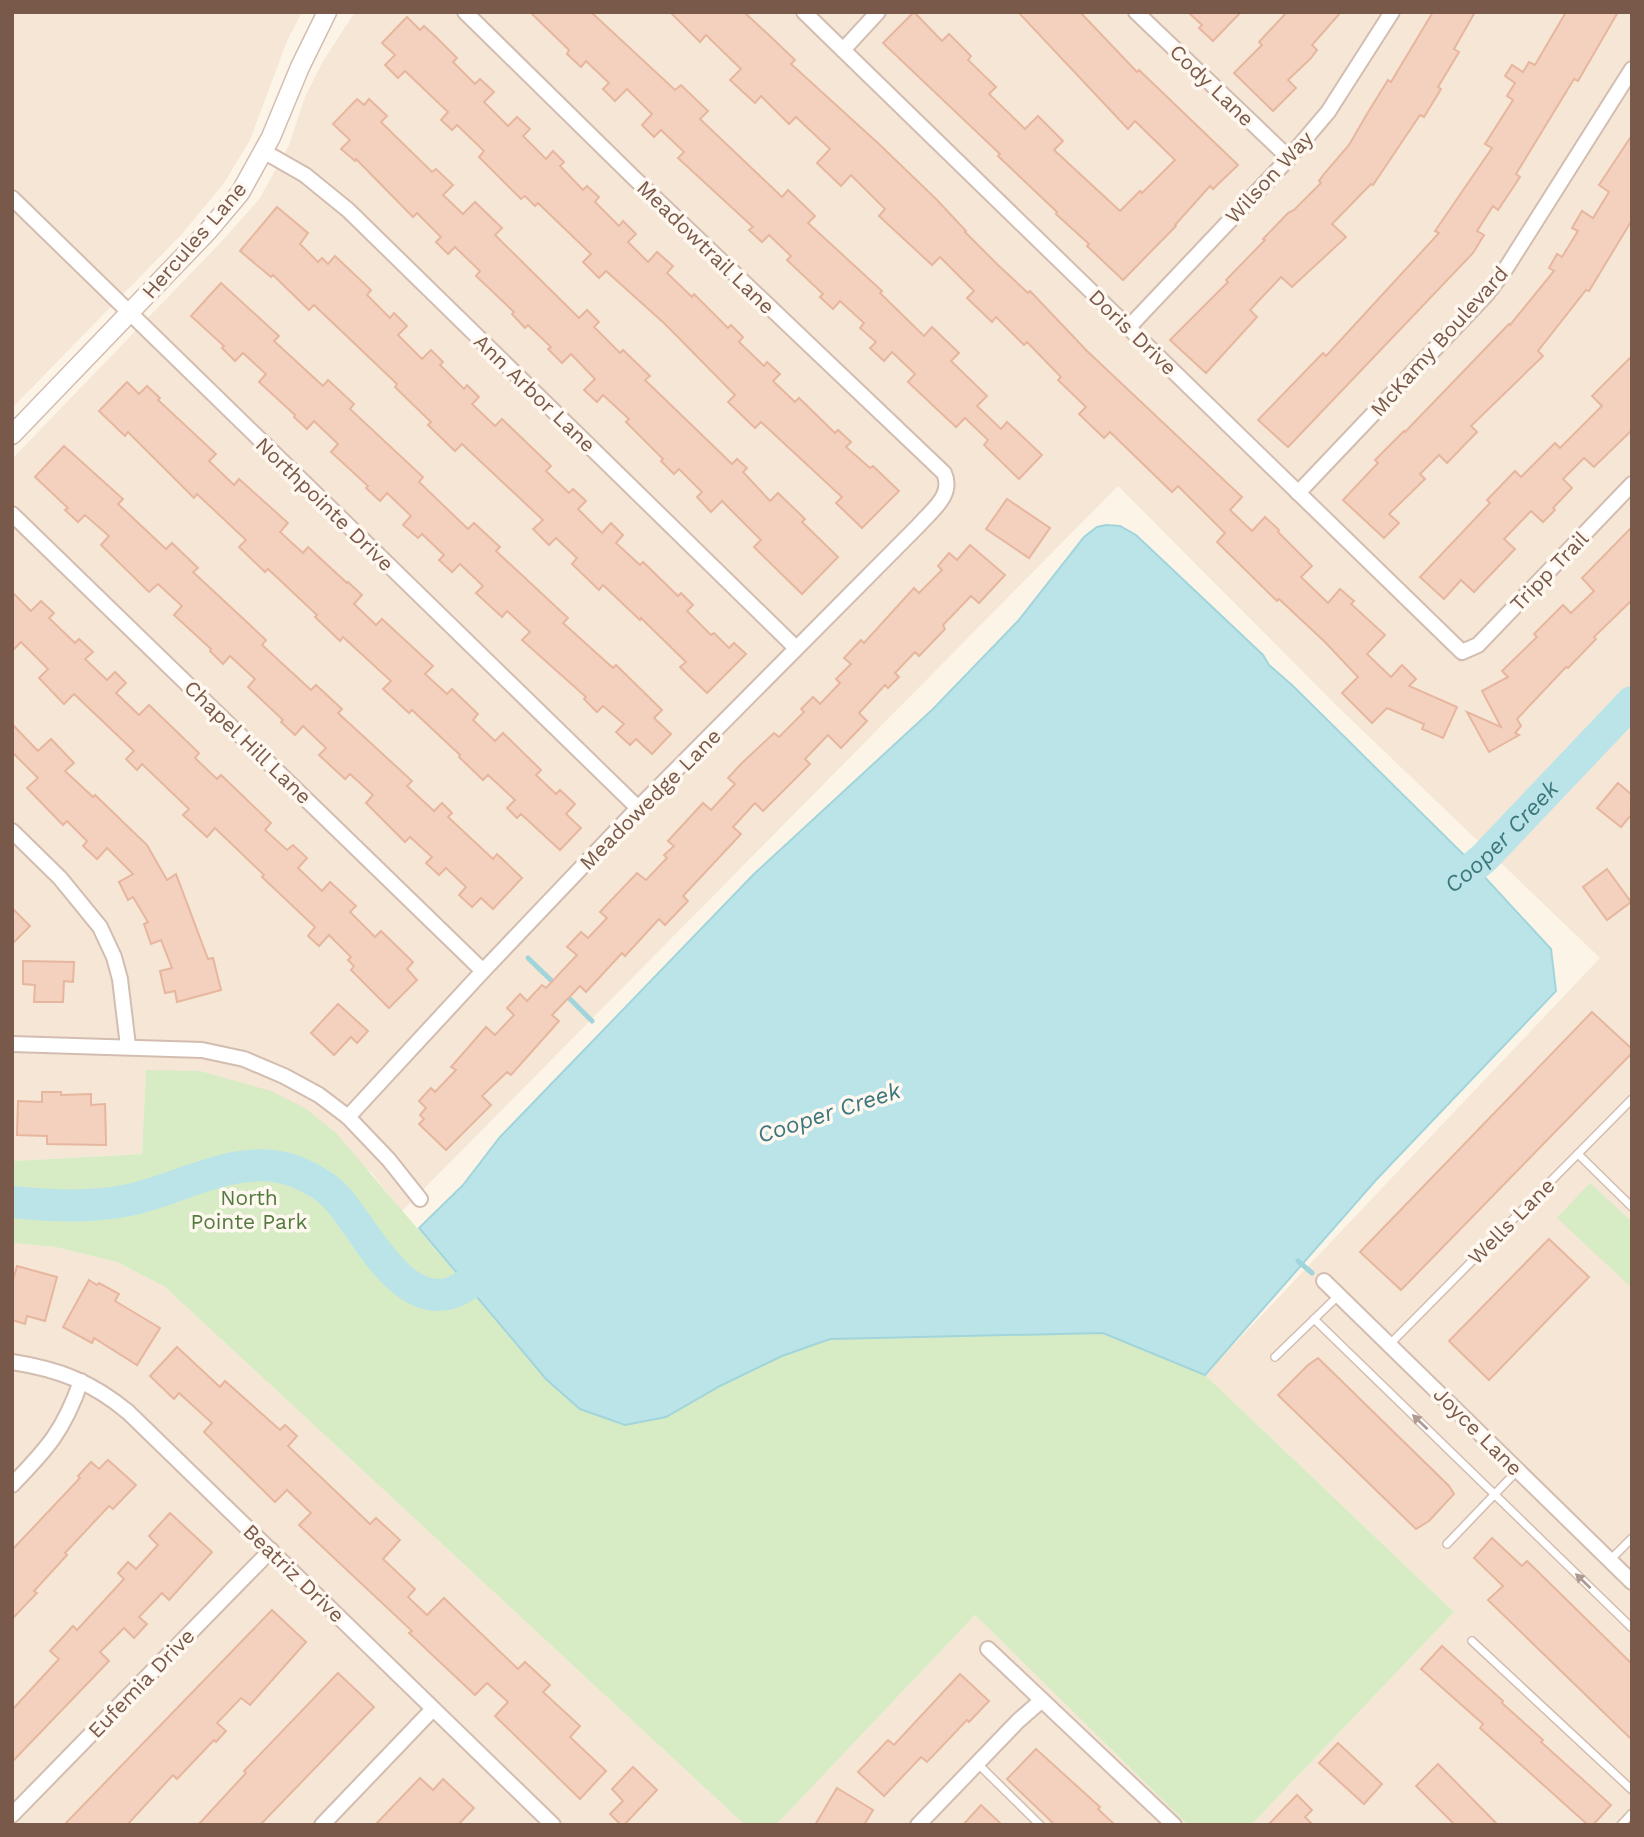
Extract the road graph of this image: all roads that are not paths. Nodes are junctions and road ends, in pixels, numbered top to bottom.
1 (327, 12) edge
2 (465, 12) edge
3 (804, 12) edge
4 (878, 12) edge
5 (1136, 12) edge
6 (1392, 12) edge
7 (843, 50) junction
8 (1632, 69) edge
9 (264, 151) junction
10 (1289, 158) junction
11 (12, 198) edge
12 (130, 314) junction
13 (1128, 328) junction
14 (12, 435) edge
15 (948, 481) joint
16 (1632, 484) edge
17 (1298, 493) junction
18 (12, 514) edge
19 (796, 648) junction
20 (1462, 652) joint
21 (638, 808) junction
22 (12, 831) edge
23 (483, 971) junction
24 (12, 1044) edge
25 (128, 1046) junction
26 (1632, 1099) edge
27 (348, 1117) junction
28 (1578, 1154) junction
29 (420, 1199) dead end
30 (1632, 1207) edge
31 (1324, 1281) dead end
32 (1339, 1295) junction
33 (1314, 1319) junction
34 (1390, 1344) junction
35 (1275, 1357) dead end
36 (12, 1362) edge
37 (81, 1381) junction
38 (1517, 1471) junction
39 (12, 1485) edge
40 (1494, 1495) junction
41 (1632, 1538) edge
42 (1447, 1544) dead end
43 (271, 1550) junction
44 (1610, 1560) junction
45 (1632, 1582) edge
46 (1632, 1628) edge
47 (1472, 1641) dead end
48 (988, 1650) dead end
49 (1042, 1700) junction
50 (433, 1709) junction
51 (977, 1763) junction
52 (1632, 1790) edge
53 (1632, 1813) edge
54 (12, 1815) edge
55 (322, 1825) edge
56 (553, 1825) edge
57 (918, 1825) edge
58 (1040, 1825) edge
59 (1174, 1825) edge
60 (1620, 1825) edge

1 - 9 street, Hercules Lane
2 - 15 street, Meadowtrail Lane
3 - 7 street, Doris Drive
4 - 7 street
5 - 10 street, Cody Lane
6 - 10 street, Wilson Way
7 - 13 street, Doris Drive
8 - 17 street, McKamy Boulevard
9 - 12 street, Hercules Lane
9 - 19 street, Ann Arbor Lane
10 - 13 street, Wilson Way
11 - 12 street, Northpointe Drive
12 - 14 street, Hercules Lane
12 - 21 street, Northpointe Drive
13 - 17 street, Doris Drive
15 - 19 street, Meadowedge Lane
16 - 20 street, Tripp Trail
17 - 20 street, Doris Drive
18 - 23 street, Chapel Hill Lane
19 - 21 street, Meadowedge Lane
21 - 23 street, Meadowedge Lane
22 - 25 street
23 - 27 street, Meadowedge Lane
24 - 25 street
25 - 27 street
26 - 28 lane, Wells Lane
27 - 29 street
28 - 30 lane
28 - 34 lane, Wells Lane
31 - 32 street, Joyce Lane
32 - 33 lane
32 - 34 street, Joyce Lane
33 - 35 lane
40 -> 33 lane
34 - 38 street, Joyce Lane
36 - 37 street, Beatriz Drive
37 - 39 street
37 - 43 street, Beatriz Drive
38 - 40 lane
38 - 44 street, Joyce Lane
40 - 42 lane
46 -> 40 lane
41 - 44 lane
43 - 50 street, Beatriz Drive
43 - 54 street, Eufemia Drive
44 - 45 street, Joyce Lane
47 - 52 lane
48 - 49 street
49 - 51 street
49 - 59 street
50 - 55 street
50 - 56 street, Beatriz Drive
51 - 57 street
51 - 58 lane
53 - 60 lane

